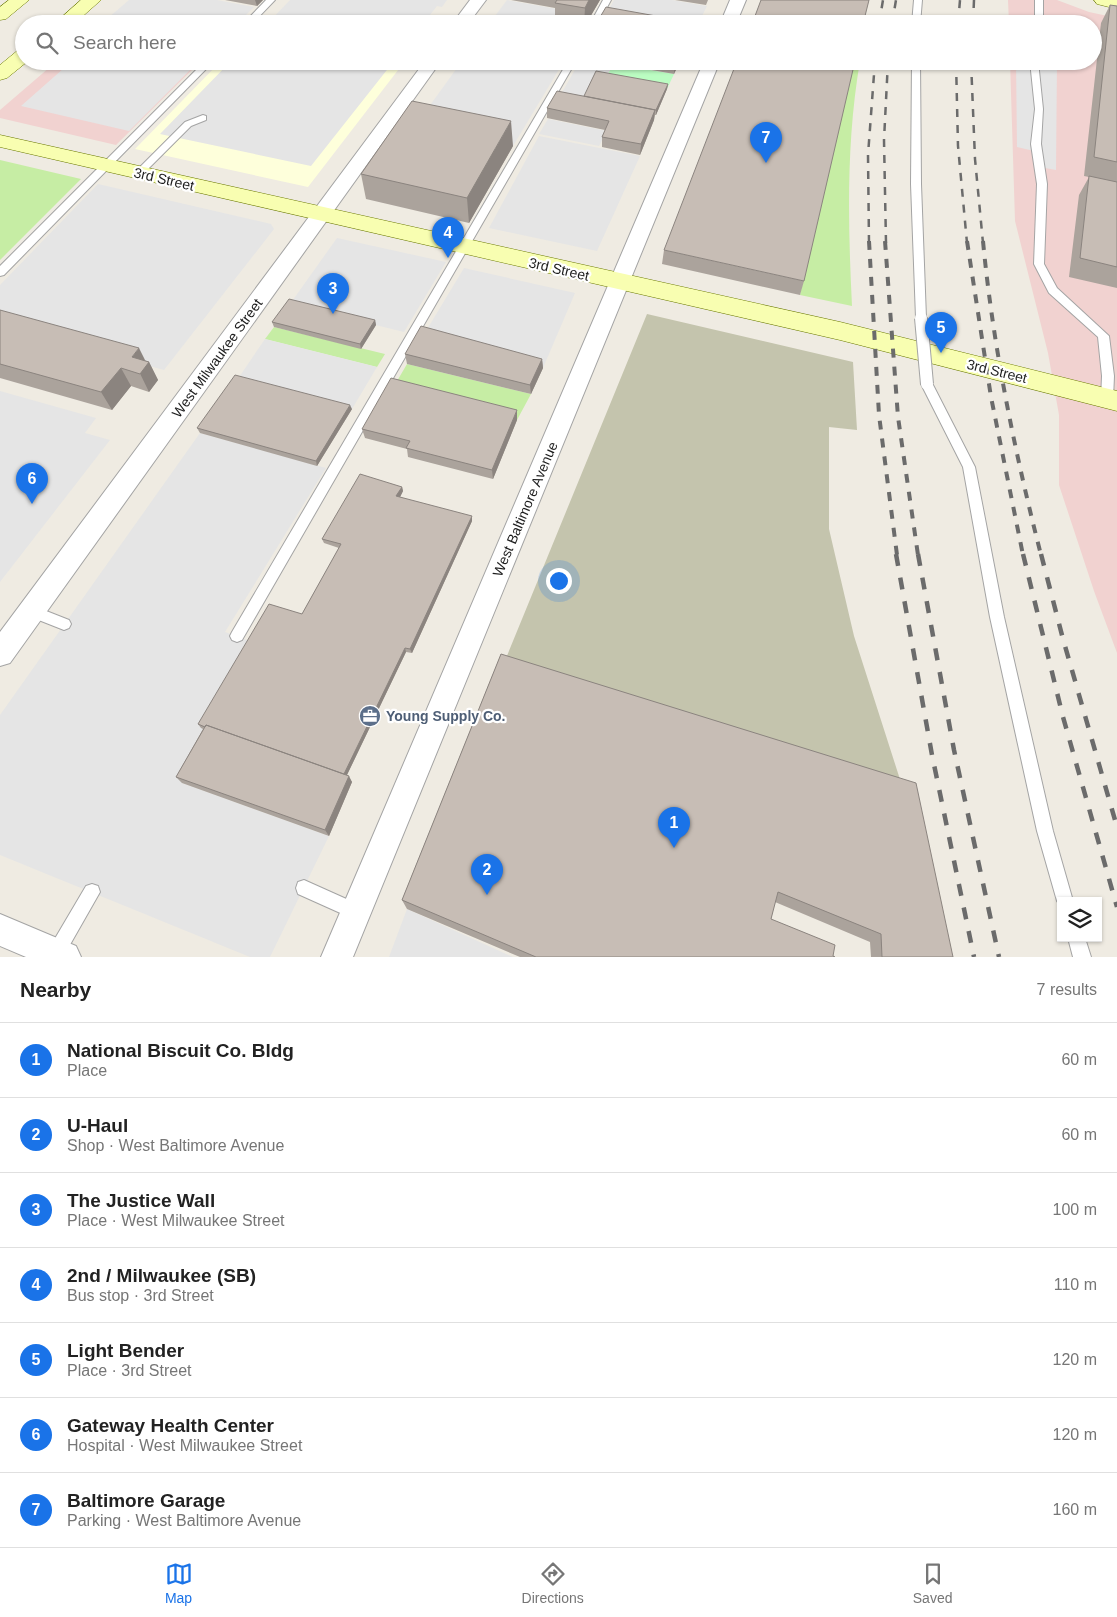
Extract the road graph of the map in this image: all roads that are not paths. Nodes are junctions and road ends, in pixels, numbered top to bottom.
1 (20, 0) edge
2 (92, 0) edge
3 (271, 0) edge
4 (478, 0) edge
5 (607, 0) edge
6 (738, 0) edge
7 (918, 0) edge
8 (1039, 0) edge
9 (1103, 0) edge
10 (1117, 4) edge
11 (0, 15) edge
12 (73, 15) edge
13 (256, 15) edge
14 (467, 15) edge
15 (599, 15) edge
16 (732, 15) edge
17 (917, 15) edge
18 (1039, 15) edge
19 (15, 52) edge
20 (0, 55) edge
21 (15, 62) edge
22 (201, 70) edge
23 (426, 70) edge
24 (567, 70) edge
25 (708, 70) edge
26 (916, 70) edge
27 (1035, 70) edge
28 (0, 74) edge
29 (203, 118) dead end
30 (0, 141) edge
31 (106, 165) junction
32 (139, 173) junction
33 (321, 215) junction
34 (465, 247) junction
35 (0, 272) edge
36 (620, 282) junction
37 (1112, 400) edge
38 (31, 611) junction
39 (64, 624) dead end
40 (237, 636) dead end
41 (0, 654) edge
42 (304, 888) dead end
43 (92, 892) dead end
44 (1064, 897) edge
45 (356, 912) junction
46 (0, 930) edge
47 (1077, 942) edge
48 (60, 955) edge
49 (337, 957) edge
50 (1082, 957) edge

1 - 11 street
2 - 12 street
3 - 13 lane
4 - 14 street
5 - 15 lane
6 - 16 street
7 - 17 lane
8 - 18 lane
9 - 10 street
19 - 20 street
21 - 28 street
22 - 31 lane
23 - 33 street, West Milwaukee Street
24 - 34 lane
25 - 36 street, West Baltimore Avenue
26 - 44 lane, bridge
27 - 37 lane
29 - 32 lane
30 - 31 street, 3rd Street
31 - 32 street, 3rd Street
31 - 35 lane
32 - 33 street, 3rd Street
33 - 34 street, 3rd Street
33 - 38 street, West Milwaukee Street
34 - 36 street, 3rd Street
34 - 40 lane
36 - 37 street, 3rd Street
36 - 45 street, West Baltimore Avenue
38 - 39 lane
38 - 41 street, West Milwaukee Street
42 - 45 lane
43 - 48 lane
45 - 49 street, West Baltimore Avenue
46 - 48 street
47 - 50 lane

